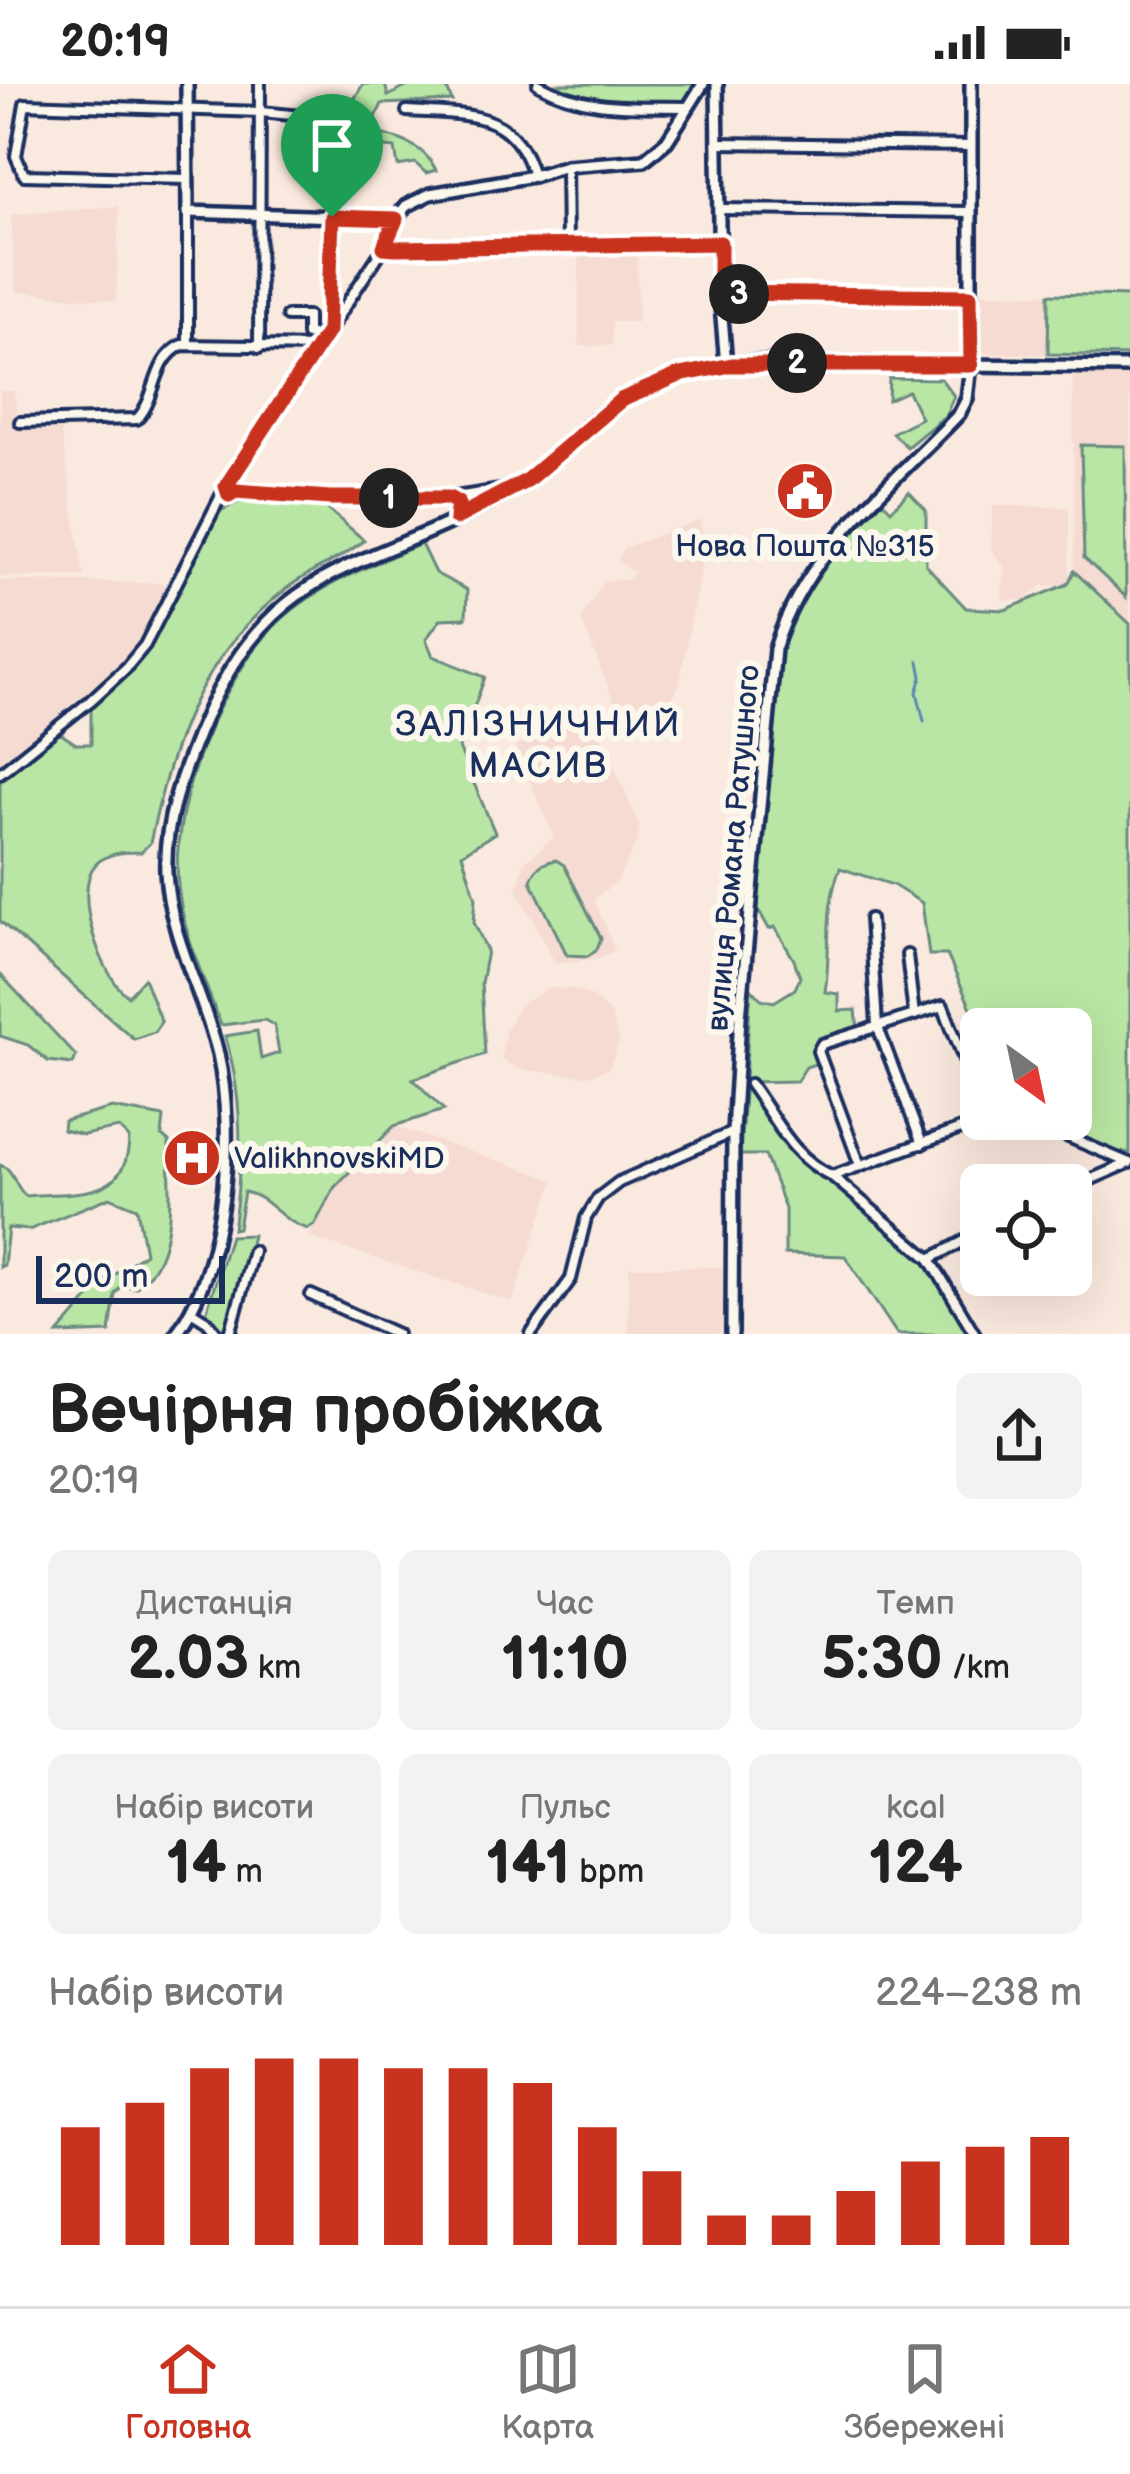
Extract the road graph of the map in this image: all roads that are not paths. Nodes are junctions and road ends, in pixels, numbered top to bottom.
1 (187, 84) edge
2 (260, 84) edge
3 (538, 84) edge
4 (703, 84) edge
5 (717, 84) edge
6 (971, 84) edge
7 (689, 107) junction
8 (186, 110) junction
9 (407, 111) dead end
10 (261, 112) junction
11 (719, 142) junction
12 (971, 146) junction
13 (566, 166) junction
14 (533, 176) junction
15 (186, 179) junction
16 (720, 209) junction
17 (188, 212) junction
18 (971, 212) junction
19 (262, 215) junction
20 (332, 217) junction
21 (396, 219) junction
22 (720, 243) junction
23 (566, 245) junction
24 (384, 247) junction
25 (720, 293) junction
26 (970, 296) junction
27 (287, 316) dead end
28 (307, 316) junction
29 (328, 317) junction
30 (328, 331) junction
31 (188, 345) junction
32 (318, 347) junction
33 (259, 348) junction
34 (726, 365) junction
35 (971, 365) junction
36 (1130, 367) edge
37 (20, 422) dead end
38 (515, 488) junction
39 (230, 489) junction
40 (449, 498) junction
41 (456, 518) junction
42 (0, 773) edge
43 (870, 919) dead end
44 (907, 955) dead end
45 (914, 1015) junction
46 (877, 1025) junction
47 (960, 1049) edge
48 (750, 1084) dead end
49 (960, 1130) edge
50 (733, 1132) junction
51 (1076, 1140) edge
52 (922, 1144) junction
53 (1130, 1163) edge
54 (860, 1166) junction
55 (832, 1176) junction
56 (1092, 1179) edge
57 (960, 1243) edge
58 (253, 1251) dead end
59 (930, 1259) junction
60 (310, 1295) dead end
61 (191, 1311) junction
62 (176, 1334) edge
63 (218, 1334) edge
64 (230, 1334) edge
65 (397, 1334) edge
66 (531, 1334) edge
67 (732, 1334) edge
68 (975, 1334) edge

1 - 8 street
2 - 10 street
3 - 7 street
4 - 7 street
5 - 11 street
6 - 12 street, вулиця Романа Ратушного
7 - 13 street
8 - 10 street
8 - 15 street
8 - 15 street
9 - 14 street
10 - 19 street
10 - 20 street
11 - 12 street
11 - 16 street
12 - 18 street, вулиця Романа Ратушного
13 - 14 street
13 - 23 street
14 - 21 street
15 - 17 street
16 - 18 street
16 - 22 street
17 - 19 street
17 - 31 street
18 - 26 street, вулиця Романа Ратушного
19 - 20 street
19 - 33 street
20 - 21 street
20 - 29 street
21 - 24 street
22 - 23 street
22 - 25 street
23 - 24 street
24 - 30 street
25 - 26 street
25 - 34 street
26 - 35 street, вулиця Романа Ратушного
27 - 28 street
28 - 29 street
28 - 32 street
29 - 30 street
30 - 32 street
31 - 33 street
31 - 37 street
32 - 33 street
32 - 39 street
34 - 35 street
34 - 38 street
35 - 36 street
35 - 50 street, вулиця Романа Ратушного
38 - 40 street
38 - 41 street
39 - 40 street
39 - 42 street
40 - 41 street
41 - 61 street
43 - 46 street
44 - 45 street
45 - 46 street
45 - 47 street
46 - 52 street
46 - 54 street
48 - 55 street
49 - 52 street
50 - 66 street
50 - 67 street, вулиця Романа Ратушного
51 - 53 street
52 - 54 street
53 - 56 street
54 - 55 street
55 - 59 street
57 - 59 street
58 - 64 street
59 - 68 street
60 - 65 street
61 - 62 street
61 - 63 street

